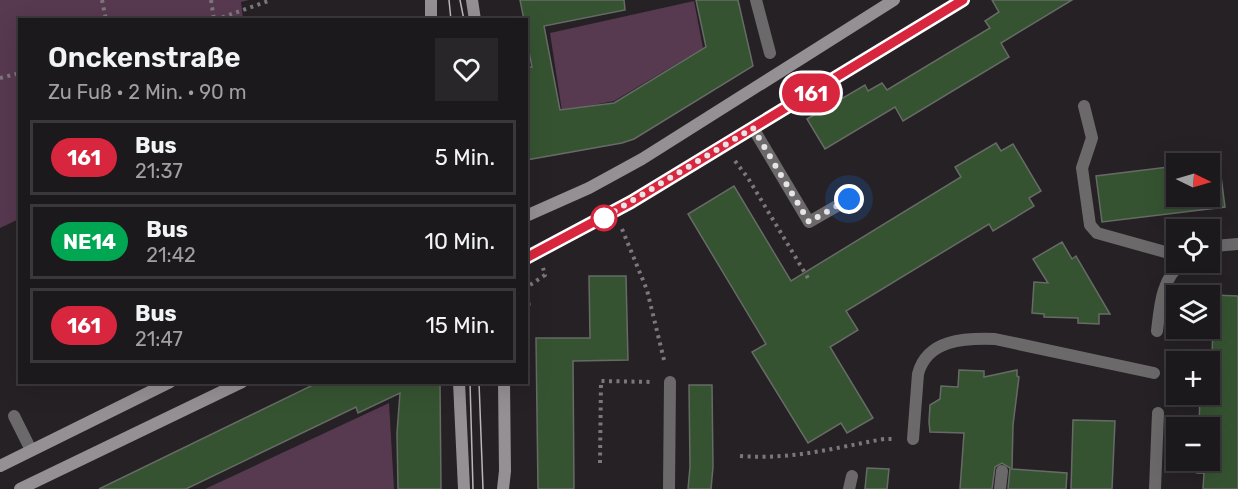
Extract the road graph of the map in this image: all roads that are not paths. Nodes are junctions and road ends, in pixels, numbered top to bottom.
1 (431, 0) edge
2 (472, 0) edge
3 (756, 0) edge
4 (894, 0) edge
5 (963, 0) edge
6 (431, 18) edge
7 (476, 18) edge
8 (770, 53) dead end
9 (1084, 106) dead end
10 (753, 128) junction
11 (849, 199) dead end
12 (528, 215) edge
13 (1238, 244) edge
14 (1220, 246) edge
15 (1166, 252) edge
16 (528, 257) edge
17 (1172, 273) edge
18 (1157, 331) dead end
19 (1154, 373) dead end
20 (669, 382) road end
21 (166, 384) edge
22 (238, 384) edge
23 (459, 384) edge
24 (504, 384) edge
25 (1158, 413) dead end
26 (14, 416) dead end
27 (913, 439) road end
28 (31, 450) junction
29 (0, 466) edge
30 (1002, 471) dead end
31 (20, 489) edge
32 (464, 489) edge
33 (503, 489) edge
34 (669, 489) edge
35 (1000, 489) edge
36 (1155, 489) edge

1 - 6 main road
2 - 7 main road
3 - 8 street
4 - 12 main road
5 - 10 main road
9 - 15 street
10 - 11 street
10 - 16 main road
13 - 14 street
17 - 18 street
19 - 27 street
20 - 34 street
21 - 28 main road
22 - 31 main road
23 - 32 main road
24 - 33 main road
25 - 36 street
26 - 28 street
28 - 29 main road
30 - 35 street

